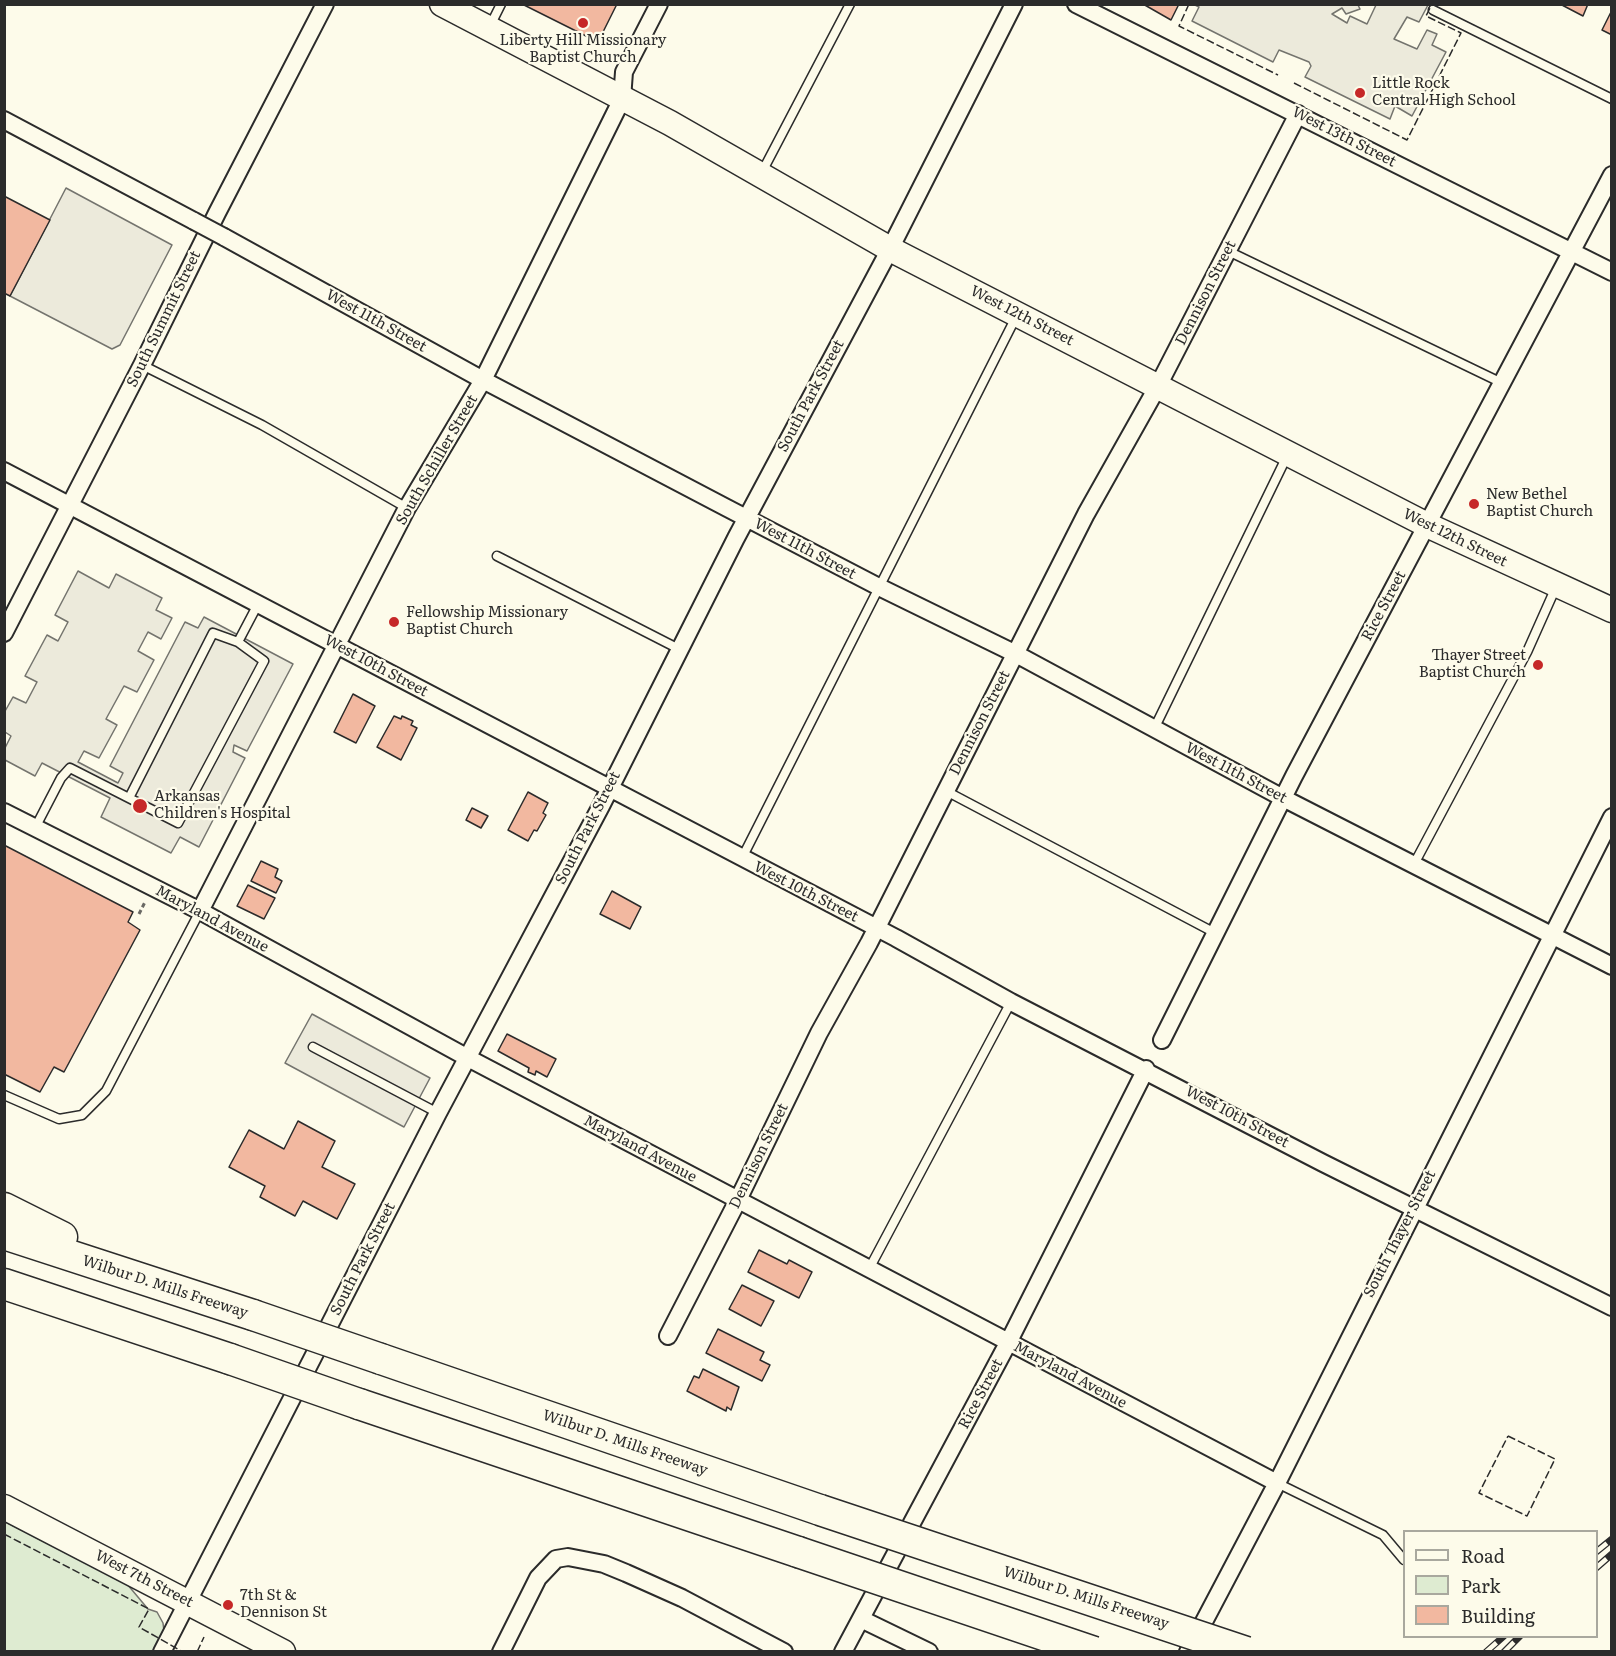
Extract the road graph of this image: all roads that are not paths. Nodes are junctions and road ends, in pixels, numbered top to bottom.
1 (325, 4) edge
2 (442, 4) edge
3 (501, 4) edge
4 (659, 4) edge
5 (850, 4) edge
6 (1014, 4) edge
7 (1076, 4) edge
8 (1433, 10) dead end
9 (489, 29) junction
10 (622, 99) junction
11 (1611, 99) edge
12 (1298, 114) junction
13 (4, 120) edge
14 (1611, 175) edge
15 (760, 176) junction
16 (890, 249) junction
17 (1228, 251) junction
18 (1572, 252) junction
19 (1611, 272) edge
20 (1017, 314) junction
21 (142, 365) junction
22 (483, 380) junction
23 (1502, 383) junction
24 (1158, 386) junction
25 (1288, 454) junction
26 (4, 471) edge
27 (69, 506) junction
28 (407, 508) junction
29 (746, 518) junction
30 (1426, 525) junction
31 (497, 556) dead end
32 (1556, 586) junction
33 (879, 587) junction
34 (258, 604) junction
35 (1611, 610) edge
36 (4, 633) edge
37 (237, 642) junction
38 (338, 645) junction
39 (679, 649) junction
40 (1016, 654) junction
41 (1154, 729) junction
42 (609, 788) junction
43 (945, 790) junction
44 (129, 798) junction
45 (1283, 798) junction
46 (4, 812) edge
47 (1611, 817) edge
48 (35, 828) junction
49 (741, 858) junction
50 (1413, 866) junction
51 (200, 911) junction
52 (876, 928) junction
53 (1216, 934) junction
54 (1551, 934) junction
55 (1611, 966) edge
56 (1011, 1002) junction
57 (1162, 1040) dead end
58 (313, 1047) dead end
59 (468, 1058) junction
60 (1146, 1069) junction
61 (4, 1095) edge
62 (438, 1113) junction
63 (738, 1200) junction
64 (1414, 1207) junction
65 (4, 1208) edge
66 (4, 1234) edge
67 (869, 1269) junction
68 (4, 1284) edge
69 (155, 1285) junction
70 (1611, 1307) edge
71 (668, 1336) dead end
72 (1008, 1343) junction
73 (1277, 1483) junction
74 (4, 1507) edge
75 (1403, 1559) edge
76 (186, 1601) junction
77 (861, 1619) junction
78 (162, 1652) edge
79 (283, 1652) edge
80 (501, 1652) edge
81 (784, 1652) edge
82 (843, 1652) edge
83 (929, 1652) edge
84 (1094, 1652) edge
85 (1188, 1652) edge
86 (1246, 1652) edge

1 - 21 street, South Summit Street
2 - 9 street, West 12th Street
3 - 9 lane
4 - 10 street, South Schiller Street
5 - 15 lane
6 - 16 street, South Park Street
7 - 12 street, West 13th Street
8 - 11 lane
9 - 10 street, West 12th Street
10 - 15 street, West 12th Street
10 - 22 street, South Schiller Street
12 - 17 street, Dennison Street
12 - 18 street, West 13th Street
13 - 22 street, West 11th Street, bridge
14 - 18 street, Rice Street
15 - 16 street, West 12th Street
16 - 20 street, West 12th Street
16 - 29 street, South Park Street
17 - 23 lane
17 - 24 street, Dennison Street
18 - 19 street, West 13th Street
18 - 23 street, Rice Street
20 - 24 street, West 12th Street
20 - 33 lane
21 - 27 street, South Summit Street
21 - 28 lane
22 - 28 street, South Schiller Street
22 - 29 street, West 11th Street
23 - 30 street, Rice Street
24 - 25 street, West 12th Street
24 - 40 street, Dennison Street
25 - 30 street, West 12th Street
25 - 41 lane
26 - 27 street, West 10th Street
27 - 34 street, West 10th Street
27 - 36 street, South Summit Street
28 - 38 street, South Schiller Street
29 - 33 street, West 11th Street
29 - 39 street, South Park Street
30 - 32 street, West 12th Street
30 - 45 street, Rice Street
31 - 39 lane
32 - 35 street, West 12th Street
32 - 50 lane
33 - 40 street, West 11th Street
33 - 49 lane
34 - 37 lane
34 - 38 street, West 10th Street
37 - 44 lane
37 - 44 lane
38 - 42 street, West 10th Street
38 - 51 street, South Schiller Street
39 - 42 street, South Park Street
40 - 41 street, West 11th Street
40 - 43 street, Dennison Street
41 - 45 street, West 11th Street
42 - 49 street, West 10th Street
42 - 59 street, South Park Street
43 - 52 street, Dennison Street
43 - 53 lane
44 - 48 lane
45 - 50 street, West 11th Street
45 - 53 street, Rice Street
46 - 48 street, Maryland Avenue
47 - 54 street, South Thayer Street
48 - 51 street, Maryland Avenue
49 - 52 street, West 10th Street
50 - 54 street, West 11th Street
51 - 59 street, Maryland Avenue
51 - 61 lane
52 - 56 street, West 10th Street
52 - 63 street, Dennison Street
53 - 57 street, Rice Street
54 - 55 street, West 11th Street
54 - 64 street, South Thayer Street
56 - 60 street, West 10th Street
56 - 67 lane
58 - 62 lane
59 - 62 street, South Park Street
59 - 63 street, Maryland Avenue
60 - 64 street, West 10th Street
60 - 72 street, Rice Street
62 - 76 street, South Park Street
63 - 67 street, Maryland Avenue
63 - 71 street, Dennison Street
64 - 70 street, West 10th Street
64 - 73 street, South Thayer Street
65 - 69 highway
66 - 69 highway, Wilbur D. Mills Freeway
67 - 72 street, Maryland Avenue
68 - 84 highway, bridge
69 - 86 highway, Wilbur D. Mills Freeway, bridge
72 - 73 street, Maryland Avenue
72 - 77 street, Rice Street
73 - 75 lane
73 - 85 street, South Thayer Street
74 - 76 street, West 7th Street
76 - 78 street, South Park Street
76 - 79 street, West 7th Street
77 - 82 street, Rice Street
77 - 83 street
80 - 81 street

